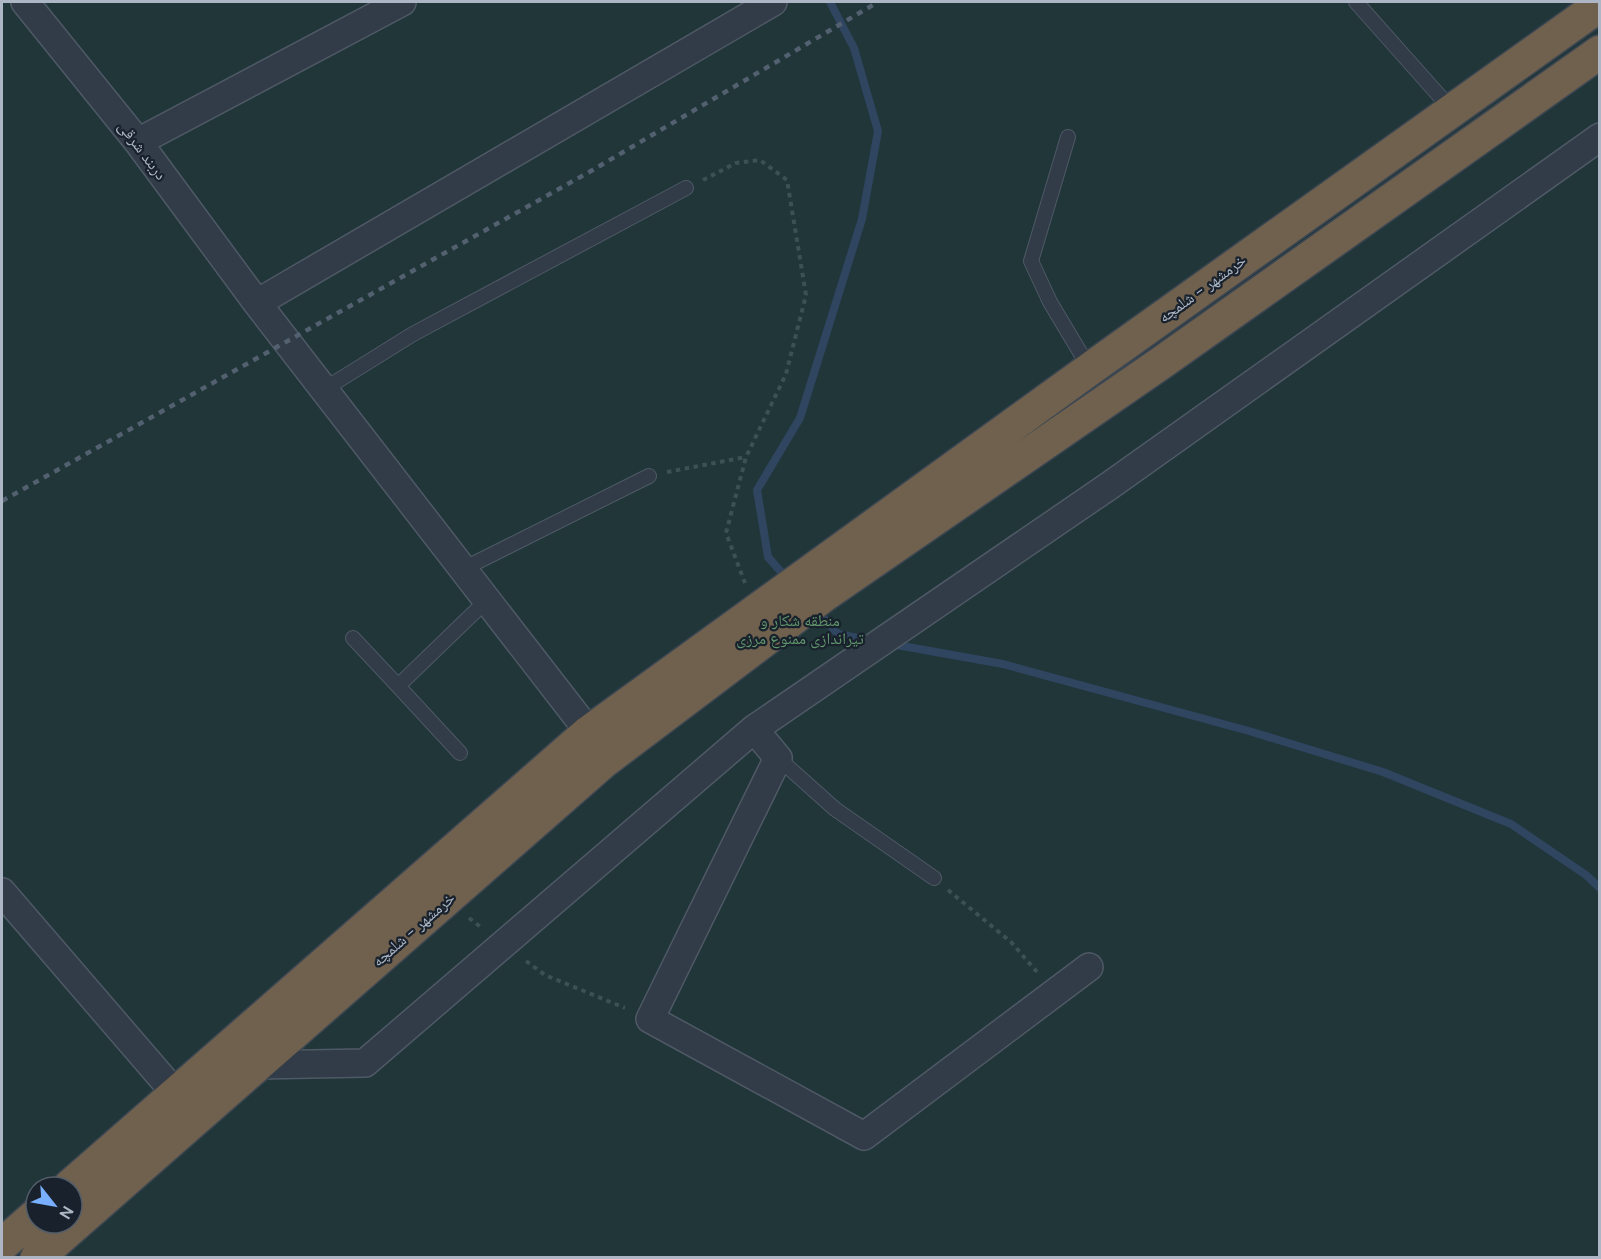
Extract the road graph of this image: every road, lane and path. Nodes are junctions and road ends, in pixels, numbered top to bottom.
1 (25, 2) edge
2 (402, 2) edge
3 (1356, 2) edge
4 (765, 4) edge
5 (1599, 5) edge
6 (1599, 51) edge
7 (1452, 110) junction
8 (1068, 136) dead end
9 (1599, 137) edge
10 (138, 142) junction
11 (686, 188) joint
12 (257, 303) junction
13 (1090, 369) junction
14 (323, 390) junction
15 (746, 457) junction
16 (649, 476) joint
17 (462, 569) junction
18 (793, 598) junction
19 (487, 600) junction
20 (352, 638) dead end
21 (398, 686) junction
22 (754, 729) junction
23 (589, 732) junction
24 (460, 753) dead end
25 (778, 758) junction
26 (934, 878) joint
27 (2, 892) edge
28 (446, 900) junction
29 (491, 934) dead end
30 (518, 955) dead end
31 (1089, 967) dead end
32 (1055, 992) junction
33 (650, 1019) junction
34 (257, 1065) junction
35 (176, 1094) junction
36 (83, 1175) edge
37 (24, 1226) edge
38 (2, 1245) edge
39 (38, 1257) edge

1 - 10 street, دربند شرقی
2 - 10 street
3 - 7 lane
4 - 12 street
5 - 7 highway, خرمشهر - شلمچه
6 - 18 highway, خرمشهر - شلمچه
7 - 13 highway, خرمشهر - شلمچه
8 - 13 lane
9 - 22 street
10 - 12 street, دربند شرقی
11 - 14 lane
11 - 15 path
12 - 14 street, دربند شرقی
13 - 18 highway, خرمشهر - شلمچه
14 - 17 street, دربند شرقی
15 - 16 path
15 - 18 path
16 - 17 lane
17 - 19 street, دربند شرقی
18 - 23 highway, خرمشهر - شلمچه
18 - 28 highway, خرمشهر - شلمچه
19 - 21 lane
19 - 23 street, دربند شرقی
20 - 21 lane
21 - 24 lane
22 - 25 street
22 - 34 street
23 - 35 highway, خرمشهر - شلمچه
25 - 26 lane
25 - 33 street
26 - 32 path
27 - 35 street
28 - 29 path
28 - 34 highway, خرمشهر - شلمچه
30 - 33 path
31 - 32 street
32 - 33 street
34 - 39 highway, خرمشهر - شلمچه
35 - 36 highway, خرمشهر - شلمچه
37 - 38 highway

